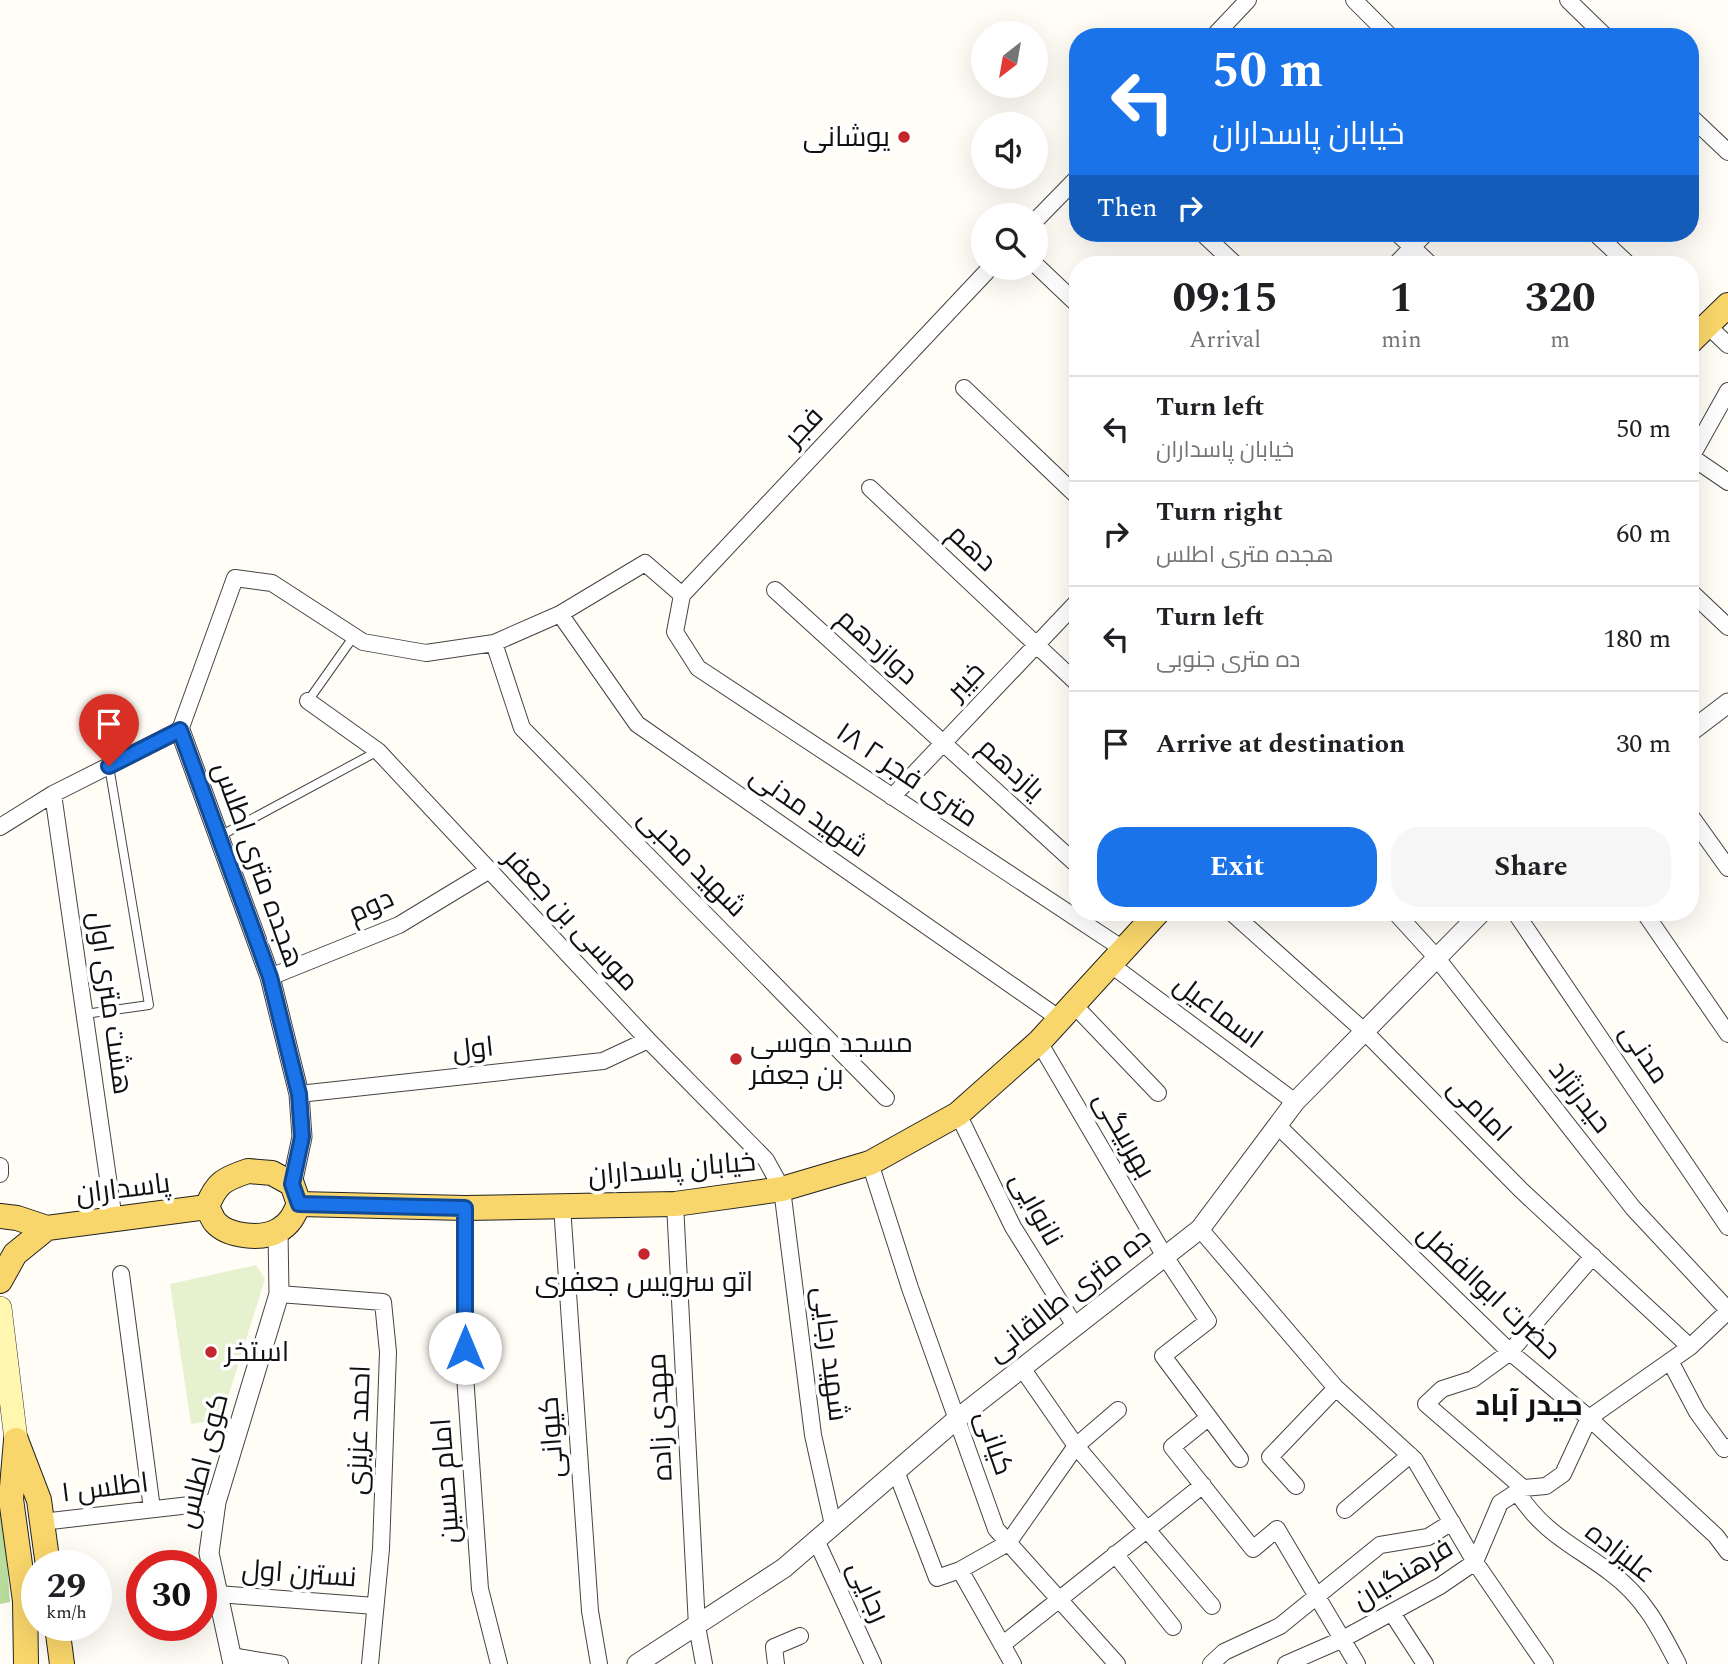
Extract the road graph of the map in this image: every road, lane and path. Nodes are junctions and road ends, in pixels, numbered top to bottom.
1 (1248, 0) edge
2 (1354, 0) edge
3 (1568, 0) edge
4 (1222, 28) edge
5 (1382, 28) edge
6 (1597, 28) edge
7 (1699, 125) edge
8 (1728, 152) edge
9 (1069, 186) edge
10 (1048, 208) edge
11 (1212, 242) edge
12 (1407, 242) edge
13 (1417, 242) edge
14 (1605, 242) edge
15 (1412, 247) junction
16 (1226, 256) edge
17 (1404, 256) edge
18 (1422, 256) edge
19 (1620, 256) edge
20 (1048, 276) edge
21 (979, 280) edge
22 (1069, 296) edge
23 (1728, 304) edge
24 (1699, 334) edge
25 (1728, 345) edge
26 (964, 388) dead end
27 (1728, 391) edge
28 (1699, 444) edge
29 (1699, 463) edge
30 (1728, 482) edge
31 (870, 488) dead end
32 (1069, 489) edge
33 (775, 590) dead end
34 (682, 594) junction
35 (1699, 600) edge
36 (1069, 611) edge
37 (560, 614) junction
38 (1728, 627) edge
39 (354, 636) junction
40 (494, 643) junction
41 (1037, 645) junction
42 (1069, 675) edge
43 (308, 701) joint
44 (1728, 703) edge
45 (1699, 725) edge
46 (180, 730) junction
47 (943, 743) junction
48 (378, 751) junction
49 (109, 766) junction
50 (53, 794) junction
51 (892, 797) junction
52 (0, 827) edge
53 (1699, 828) edge
54 (219, 837) junction
55 (1069, 857) edge
56 (1728, 868) edge
57 (488, 871) junction
58 (1150, 921) edge
59 (1241, 921) edge
60 (1403, 921) edge
61 (1473, 921) edge
62 (1521, 921) edge
63 (1650, 921) edge
64 (1117, 957) junction
65 (1436, 957) junction
66 (270, 977) junction
67 (1067, 1012) junction
68 (85, 1014) junction
69 (1364, 1031) junction
70 (1728, 1034) edge
71 (648, 1040) junction
72 (1039, 1042) junction
73 (1158, 1093) dead end
74 (299, 1094) junction
75 (886, 1098) dead end
76 (1295, 1102) junction
77 (958, 1114) junction
78 (1277, 1125) junction
79 (870, 1163) junction
80 (0, 1166) edge
81 (0, 1174) edge
82 (782, 1189) junction
83 (295, 1194) junction
84 (675, 1204) junction
85 (562, 1206) junction
86 (207, 1207) junction
87 (465, 1208) junction
88 (0, 1216) edge
89 (114, 1220) junction
90 (1728, 1227) edge
91 (47, 1228) junction
92 (1200, 1228) junction
93 (278, 1231) junction
94 (1164, 1255) junction
95 (1593, 1256) junction
96 (121, 1274) dead end
97 (0, 1282) edge
98 (279, 1294) junction
99 (0, 1308) edge
100 (1728, 1311) edge
101 (1075, 1326) junction
102 (1690, 1347) junction
103 (1510, 1352) junction
104 (1670, 1361) junction
105 (1022, 1368) junction
106 (1336, 1388) junction
107 (1118, 1410) dead end
108 (958, 1418) junction
109 (1208, 1418) junction
110 (1589, 1418) junction
111 (16, 1440) junction
112 (1076, 1446) junction
113 (1728, 1447) edge
114 (1410, 1455) junction
115 (1240, 1459) dead end
116 (896, 1471) junction
117 (1202, 1485) junction
118 (1296, 1486) dead end
119 (1520, 1490) junction
120 (216, 1502) junction
121 (152, 1509) junction
122 (1345, 1510) dead end
123 (42, 1522) junction
124 (1452, 1522) junction
125 (833, 1525) junction
126 (1147, 1529) junction
127 (817, 1540) junction
128 (1008, 1543) junction
129 (46, 1550) edge
130 (1728, 1552) edge
131 (1115, 1554) junction
132 (1475, 1562) junction
133 (960, 1570) junction
134 (218, 1594) junction
135 (1316, 1595) junction
136 (1059, 1599) junction
137 (375, 1606) junction
138 (1212, 1606) dead end
139 (1392, 1613) junction
140 (697, 1626) junction
141 (1174, 1627) dead end
142 (800, 1636) dead end
143 (1341, 1640) junction
144 (59, 1641) edge
145 (1002, 1645) junction
146 (232, 1660) edge
147 (26, 1664) edge
148 (62, 1664) edge
149 (280, 1664) edge
150 (370, 1664) edge
151 (499, 1664) edge
152 (599, 1664) edge
153 (637, 1664) edge
154 (704, 1664) edge
155 (776, 1664) edge
156 (873, 1664) edge
157 (1013, 1664) edge
158 (1116, 1664) edge
159 (1211, 1664) edge
160 (1286, 1664) edge
161 (1357, 1664) edge
162 (1425, 1664) edge
163 (1545, 1664) edge
164 (1678, 1664) edge

1 - 4 street
2 - 5 street
3 - 6 street
7 - 8 street
9 - 10 street
11 - 16 street
12 - 15 street
13 - 15 street
14 - 19 street
15 - 17 street
15 - 18 street
20 - 22 street
21 - 34 street, فجر
23 - 24 main road
24 - 25 street
26 - 32 street
27 - 28 street
29 - 30 street
31 - 41 street, دهم
33 - 47 street, دوازدهم
34 - 37 street
34 - 51 street, ۱۸ متری فجر ۲
35 - 38 street
36 - 41 street, خیبر
37 - 40 street
37 - 67 street, شهید مدنی
39 - 40 street
39 - 43 lane
39 - 46 street
40 - 75 street, شهید محبی
41 - 42 street, دهم
41 - 47 street, خیبر
43 - 48 street, موسی بن جعفر
44 - 45 street
46 - 49 street
46 - 54 street, هجده متری اطلس
47 - 51 street, خیبر
47 - 55 street, یازدهم
48 - 54 lane
48 - 57 street, موسی بن جعفر
49 - 50 street
49 - 68 lane
50 - 52 street
50 - 68 street, هشت متری اول
51 - 64 street, ۱۸ متری فجر ۲
53 - 56 street
54 - 66 street, هجده متری اطلس
57 - 66 street, دوم
57 - 71 street, موسی بن جعفر
58 - 64 main road, خیابان پاسداران
59 - 69 street, امامی
60 - 65 street, حیدرنژاد
61 - 65 street, ده متری طالقانی
62 - 90 street, مدنی
63 - 70 street
64 - 67 main road, خیابان پاسداران
64 - 76 street, اسماعیل
65 - 69 street, ده متری طالقانی
65 - 100 street, حیدرنژاد
66 - 74 street, هجده متری اطلس
67 - 72 main road, خیابان پاسداران
67 - 73 street, شهید مدنی
68 - 89 street, هشت متری اول
69 - 76 street, ده متری طالقانی
69 - 95 street, امامی
71 - 74 street, اول
71 - 82 street, موسی بن جعفر
72 - 77 main road, خیابان پاسداران
72 - 94 street, بهربیگی
74 - 83 street, هجده متری اطلس
76 - 78 street, ده متری طالقانی
77 - 79 main road, خیابان پاسداران
77 - 101 street, نانوایی
78 - 92 street, ده متری طالقانی
78 - 103 street, حضرت ابوالفضل
79 - 82 main road, خیابان پاسداران
79 - 108 street, کیانی
80 - 81 street
82 - 84 main road, خیابان پاسداران
82 - 125 street, شهید رجایی
83 - 86 main road
83 - 87 main road, خیابان پاسداران
83 - 93 main road
84 - 85 main road, خیابان پاسداران
84 - 140 street, مهدی زاده
85 - 87 main road, خیابان پاسداران
85 - 152 street, کیوانی
86 - 89 main road, پاسداران
86 - 93 main road
87 - 151 street, امام حسین
88 - 91 main road, پاسداران
89 - 91 main road, پاسداران
91 - 97 main road, پاسداران
92 - 94 street, ده متری طالقانی
92 - 106 street
93 - 98 street, کوی اطلس
94 - 101 street, ده متری طالقانی
94 - 109 street, بهربیگی
95 - 102 street, امامی
95 - 103 street
96 - 121 street
98 - 120 street, کوی اطلس
98 - 137 street, احمد عزیزی
99 - 111 main road
100 - 102 street
101 - 105 street, ده متری طالقانی
102 - 104 street
103 - 110 street, حضرت ابوالفضل
103 - 119 street, علیزاده
104 - 110 street
104 - 113 street
105 - 108 street, ده متری طالقانی
105 - 112 street
106 - 114 street
106 - 118 street
107 - 112 street
108 - 116 street, ده متری طالقانی
108 - 128 street, کیانی
109 - 115 street
109 - 117 street
110 - 119 street
110 - 130 street, حضرت ابوالفضل
111 - 123 main road
111 - 147 main road
112 - 126 street
112 - 128 street
114 - 122 street
114 - 124 street
116 - 125 street, ده متری طالقانی
116 - 133 street
117 - 126 street
117 - 135 street
119 - 132 street, فرهنگیان
119 - 164 street, علیزاده
120 - 121 street, اطلس ۱
120 - 134 street, کوی اطلس
121 - 123 street, اطلس ۱
123 - 129 main road
124 - 132 street
124 - 135 street
125 - 127 street, ده متری طالقانی
126 - 131 street
126 - 138 street
127 - 140 street, ده متری طالقانی
127 - 156 street, رجایی
128 - 133 street
128 - 136 street, کیانی
131 - 136 street
131 - 141 street
132 - 139 street, فرهنگیان
132 - 163 street
133 - 145 street
134 - 137 street, نسترن اول
134 - 146 street, کوی اطلس
135 - 143 street
135 - 159 street
136 - 145 street
136 - 158 street, کیانی
137 - 150 street, احمد عزیزی
139 - 143 street, فرهنگیان
139 - 162 street
140 - 153 street, ده متری طالقانی
140 - 154 street, مهدی زاده
142 - 155 street
143 - 160 street, فرهنگیان
143 - 161 street
144 - 148 main road
145 - 157 street
146 - 149 street

